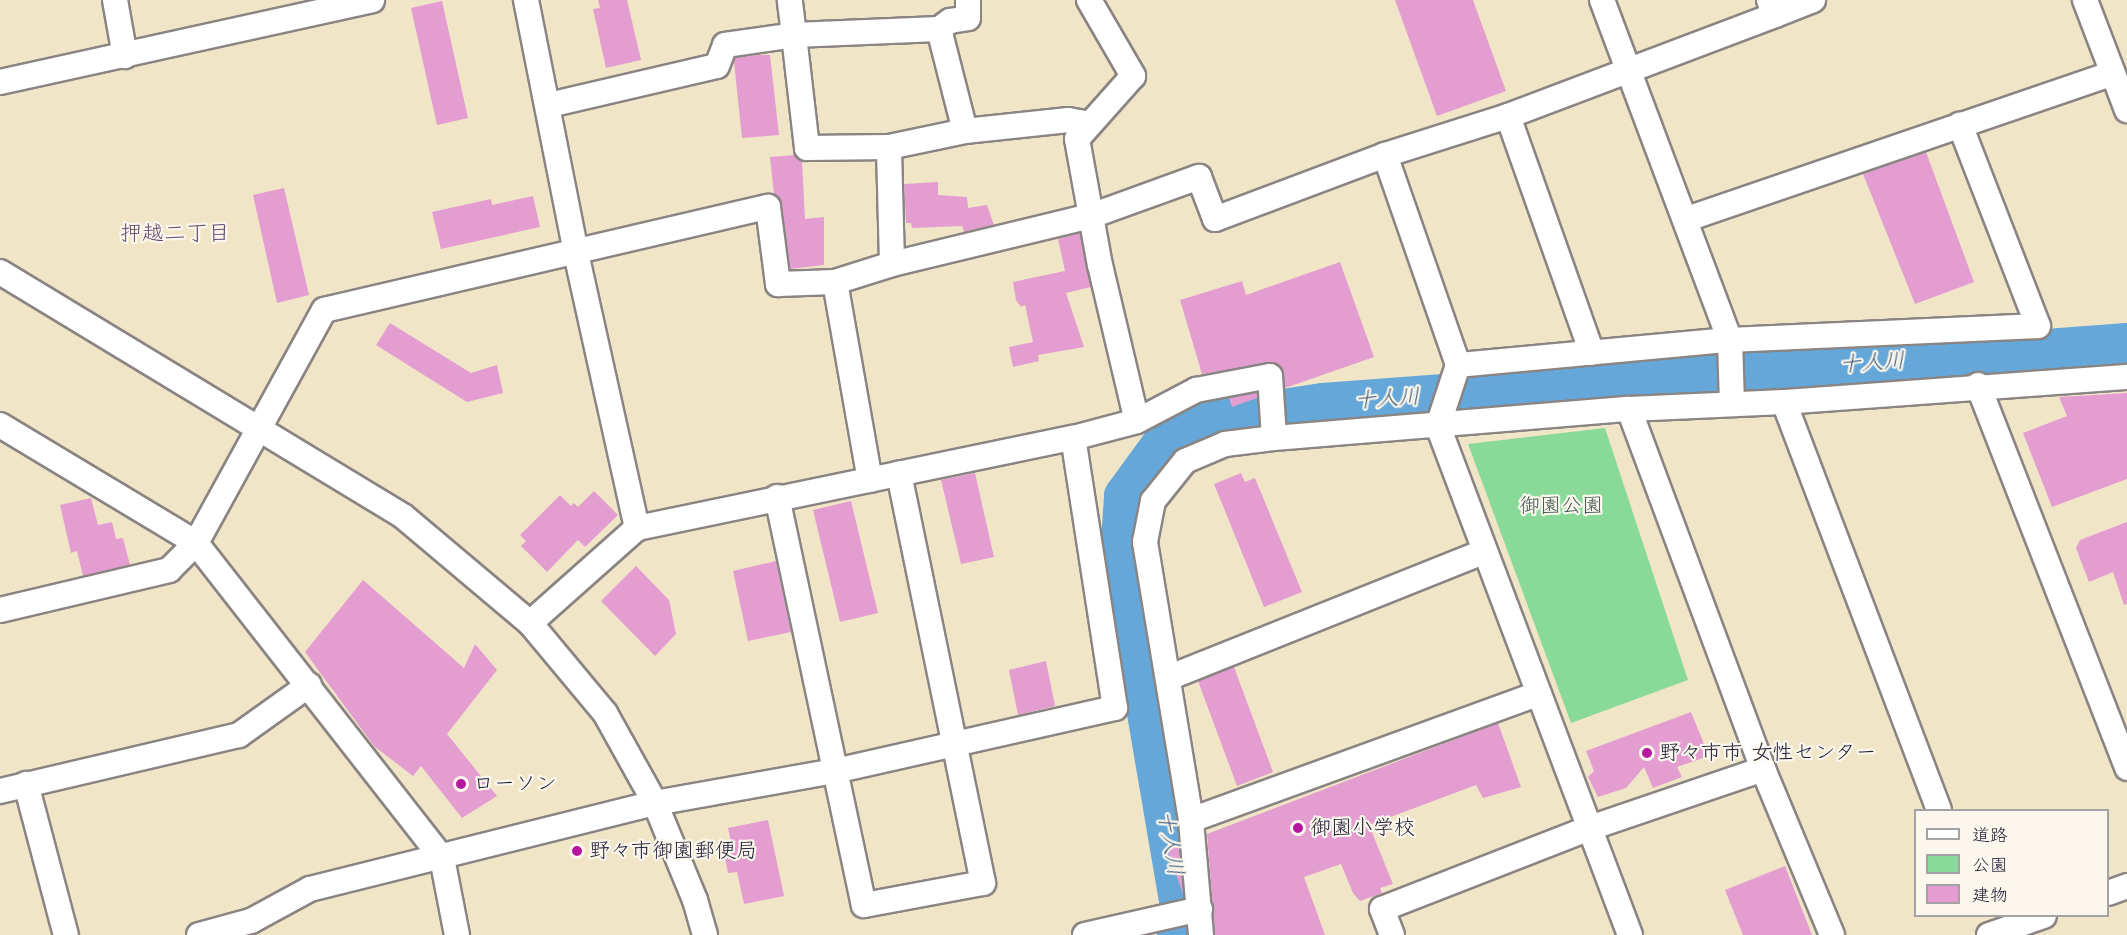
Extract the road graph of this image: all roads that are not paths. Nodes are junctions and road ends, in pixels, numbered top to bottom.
1 (115, 0) edge
2 (372, 0) edge
3 (526, 0) edge
4 (790, 0) edge
5 (968, 0) edge
6 (1089, 0) edge
7 (1602, 0) edge
8 (1813, 0) edge
9 (2085, 0) edge
10 (318, 6) edge
11 (1772, 7) edge
12 (939, 29) junction
13 (794, 34) junction
14 (125, 56) junction
15 (1628, 68) junction
16 (2113, 73) junction
17 (0, 82) edge
18 (549, 105) junction
19 (2127, 110) edge
20 (1508, 116) junction
21 (1090, 124) junction
22 (1960, 125) junction
23 (965, 131) junction
24 (889, 147) junction
25 (1384, 155) junction
26 (1091, 216) junction
27 (1687, 219) junction
28 (576, 253) junction
29 (892, 264) junction
30 (0, 272) edge
31 (835, 282) junction
32 (1730, 350) junction
33 (1592, 353) junction
34 (1456, 371) junction
35 (2127, 377) edge
36 (1978, 385) junction
37 (1732, 398) junction
38 (1784, 402) junction
39 (1629, 409) junction
40 (1440, 420) junction
41 (1137, 421) junction
42 (0, 425) edge
43 (256, 430) junction
44 (1273, 432) junction
45 (1073, 438) junction
46 (899, 474) junction
47 (870, 480) junction
48 (777, 497) junction
49 (637, 528) junction
50 (196, 543) junction
51 (1483, 552) junction
52 (0, 610) edge
53 (530, 623) junction
54 (1168, 678) junction
55 (309, 685) junction
56 (1539, 693) junction
57 (955, 744) junction
58 (2126, 761) edge
59 (1763, 769) junction
60 (836, 771) junction
61 (26, 784) junction
62 (0, 791) edge
63 (655, 803) junction
64 (1939, 809) edge
65 (1191, 820) junction
66 (1590, 828) junction
67 (442, 858) junction
68 (2127, 886) edge
69 (2109, 893) edge
70 (1194, 910) junction
71 (1980, 917) edge
72 (2038, 917) edge
73 (66, 935) edge
74 (199, 935) edge
75 (457, 935) edge
76 (705, 935) edge
77 (1085, 935) edge
78 (1201, 935) edge
79 (1392, 935) edge
80 (1630, 935) edge
81 (1832, 935) edge
82 (1988, 935) edge

1 - 14 street
2 - 10 street
3 - 18 street
4 - 13 street
5 - 12 street
6 - 21 street
7 - 15 street
8 - 11 street
9 - 16 street
10 - 14 street
11 - 15 street
12 - 13 street
12 - 23 street
13 - 18 street
13 - 24 street
14 - 17 street
15 - 20 street
15 - 27 street
16 - 19 street
16 - 22 street
18 - 28 street
20 - 25 street
20 - 33 street
21 - 23 street
21 - 26 street
22 - 27 street
22 - 32 street
23 - 24 street
24 - 29 street
25 - 26 street
25 - 34 street
26 - 29 street
26 - 41 street
27 - 32 street
28 - 31 street
28 - 43 street
28 - 49 street
29 - 31 street
30 - 43 street
31 - 47 street
32 - 33 street
32 - 37 street
33 - 34 street
34 - 40 street
35 - 36 street
36 - 38 street
36 - 58 street
37 - 38 street
37 - 39 street
38 - 64 street
39 - 40 street
39 - 59 street
40 - 44 street
40 - 51 street
41 - 44 street
41 - 45 street
42 - 50 street
43 - 50 street
43 - 53 street
44 - 54 street
45 - 46 street
45 - 57 street
46 - 47 street
46 - 57 street
47 - 48 street
48 - 49 street
48 - 60 street
49 - 53 street
50 - 52 street
50 - 55 street
51 - 54 street
51 - 56 street
53 - 63 street
54 - 65 street
55 - 61 street
55 - 67 street
56 - 65 street
56 - 66 street
57 - 60 street
57 - 60 street
59 - 66 street
59 - 81 street
60 - 63 street
61 - 62 street
61 - 73 street
63 - 67 street
63 - 76 street
65 - 70 street
66 - 79 street
66 - 80 street
67 - 74 street
67 - 75 street
68 - 69 street
70 - 77 street
70 - 78 street
71 - 82 street
72 - 82 street

